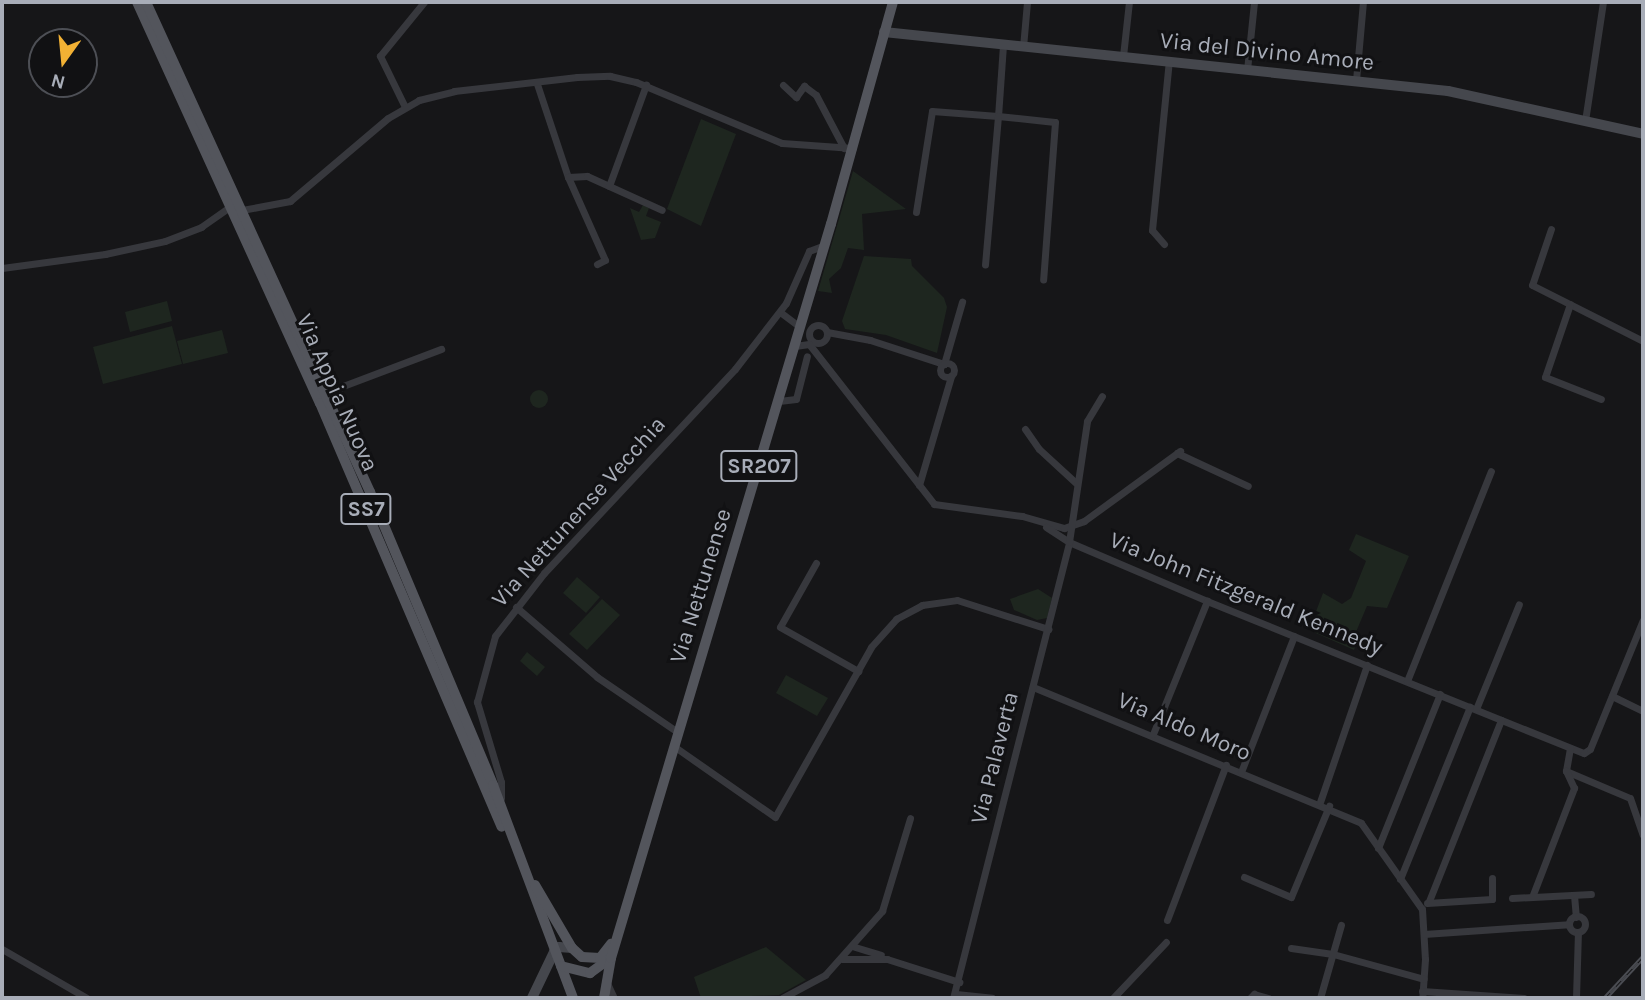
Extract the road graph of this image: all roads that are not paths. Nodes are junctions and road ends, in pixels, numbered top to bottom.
1 (137, 2) edge
2 (146, 2) edge
3 (424, 2) edge
4 (893, 2) edge
5 (1027, 2) edge
6 (1129, 2) edge
7 (1254, 2) edge
8 (1363, 2) edge
9 (1603, 2) edge
10 (884, 32) junction
11 (1003, 45) junction
12 (1023, 47) junction
13 (1123, 56) junction
14 (1169, 61) junction
15 (1247, 70) junction
16 (1356, 80) junction
17 (537, 84) junction
18 (646, 85) junction
19 (783, 85) dead end
20 (405, 107) junction
21 (999, 116) junction
22 (1585, 121) junction
23 (1643, 134) edge
24 (848, 148) junction
25 (568, 177) junction
26 (609, 186) junction
27 (230, 207) junction
28 (242, 210) junction
29 (663, 210) dead end
30 (916, 212) dead end
31 (1551, 229) dead end
32 (1164, 244) dead end
33 (825, 245) junction
34 (597, 264) dead end
35 (985, 264) dead end
36 (2, 268) edge
37 (1043, 280) dead end
38 (962, 302) dead end
39 (1570, 304) junction
40 (780, 312) junction
41 (801, 323) junction
42 (820, 325) junction
43 (827, 332) junction
44 (1643, 341) edge
45 (794, 346) junction
46 (441, 349) dead end
47 (807, 356) dead end
48 (946, 370) junction
49 (1102, 396) dead end
50 (327, 398) junction
51 (1601, 398) dead end
52 (779, 401) junction
53 (1025, 429) dead end
54 (1491, 471) dead end
55 (1076, 483) junction
56 (919, 485) junction
57 (1248, 486) dead end
58 (1072, 526) junction
59 (1046, 527) junction
60 (1069, 542) junction
61 (816, 564) dead end
62 (1207, 601) junction
63 (1519, 604) dead end
64 (516, 607) junction
65 (1642, 625) edge
66 (1048, 629) junction
67 (1294, 636) junction
68 (1367, 665) junction
69 (858, 671) junction
70 (1407, 681) junction
71 (1033, 687) junction
72 (1440, 694) junction
73 (1612, 696) junction
74 (1473, 708) junction
75 (1643, 711) edge
76 (1501, 720) junction
77 (679, 733) junction
78 (1153, 734) junction
79 (675, 747) junction
80 (1570, 748) junction
81 (1226, 765) junction
82 (1566, 771) junction
83 (1241, 772) junction
84 (1320, 802) junction
85 (1329, 806) junction
86 (501, 807) junction
87 (910, 818) dead end
88 (1643, 835) edge
89 (511, 842) junction
90 (1378, 848) junction
91 (518, 860) junction
92 (1244, 877) dead end
93 (1492, 878) dead end
94 (1400, 879) junction
95 (1591, 894) dead end
96 (1574, 895) junction
97 (1532, 897) junction
98 (1512, 898) dead end
99 (1429, 901) junction
100 (1422, 909) junction
101 (1576, 917) junction
102 (1167, 919) dead end
103 (1569, 924) junction
104 (1341, 925) dead end
105 (620, 929) junction
106 (1578, 932) junction
107 (1424, 934) junction
108 (1166, 942) dead end
109 (855, 947) junction
110 (572, 948) junction
111 (1291, 948) dead end
112 (2, 949) edge
113 (554, 952) junction
114 (1333, 954) junction
115 (611, 958) junction
116 (842, 959) junction
117 (887, 959) junction
118 (561, 966) junction
119 (546, 970) junction
120 (1424, 979) junction
121 (606, 980) junction
122 (960, 982) junction
123 (1422, 995) edge
124 (955, 996) edge
125 (1252, 996) edge
126 (87, 998) edge
127 (532, 998) edge
128 (573, 998) edge
129 (597, 998) edge
130 (604, 998) edge
131 (614, 998) edge
132 (782, 998) edge
133 (992, 998) edge
134 (1113, 998) edge
135 (1268, 998) edge
136 (1321, 998) edge
137 (1524, 998) edge
138 (1576, 998) edge

1 - 27 main road, Via Appia Nuova / SS7
2 - 28 main road, Via Appia Nuova / SS7
3 - 20 street
4 - 10 main road, Via Nettunense / SR207
5 - 12 street
6 - 13 street
7 - 15 street
8 - 16 street
9 - 22 street
10 - 11 main road, Via del Divino Amore
10 - 24 main road, Via Nettunense / SR207
11 - 12 main road, Via del Divino Amore
11 - 21 street
12 - 13 main road, Via del Divino Amore
13 - 14 main road, Via del Divino Amore
14 - 15 main road, Via del Divino Amore
14 - 32 street
15 - 16 main road, Via del Divino Amore
16 - 22 main road, Via del Divino Amore
17 - 18 street
17 - 20 street
17 - 25 street
18 - 24 street
18 - 26 street
19 - 24 street
20 - 28 street
21 - 30 street
21 - 35 street
21 - 37 street
22 - 23 main road, Via del Divino Amore
24 - 33 main road, Via Nettunense / SR207
25 - 26 street
25 - 34 street
26 - 29 street
27 - 36 street
27 - 89 main road, Via Appia Nuova / SS7
28 - 50 main road, Via Appia Nuova / SS7
31 - 39 street
33 - 40 street, Via Nettunense Vecchia
33 - 41 main road, Via Nettunense / SR207
38 - 48 street
39 - 44 street
39 - 51 street
40 - 41 street
40 - 64 street, Via Nettunense Vecchia
41 - 42 street
41 - 45 main road, Via Nettunense / SR207
42 - 43 street
42 - 43 street
43 - 48 street
45 - 52 main road, Via Nettunense / SR207
45 - 56 street
46 - 50 street
47 - 52 street
48 - 56 street
49 - 55 street, Via Palaverta
50 - 86 main road, Via Appia Nuova / SS7
52 - 77 main road, Via Nettunense / SR207
53 - 55 street
54 - 70 street
55 - 58 street, Via Palaverta
56 - 59 street
57 - 58 street
58 - 59 street
58 - 60 street, Via Palaverta
59 - 60 street, Via John Fitzgerald Kennedy
60 - 62 street, Via John Fitzgerald Kennedy
60 - 66 street, Via Palaverta
61 - 69 street
62 - 67 street, Via John Fitzgerald Kennedy
62 - 78 street
63 - 74 street
64 - 77 street
64 - 86 street, Via Nettunense Vecchia
65 - 73 street
66 - 69 street
66 - 71 street, Via Palaverta
67 - 68 street, Via John Fitzgerald Kennedy
67 - 83 street
68 - 70 street, Via John Fitzgerald Kennedy
68 - 84 street
69 - 79 street
70 - 72 street, Via John Fitzgerald Kennedy
71 - 78 street, Via Aldo Moro
71 - 122 street, Via Palaverta
72 - 74 street, Via John Fitzgerald Kennedy
72 - 90 street
73 - 75 street
73 - 80 street
74 - 76 street, Via John Fitzgerald Kennedy
74 - 94 street
76 - 80 street, Via John Fitzgerald Kennedy
76 - 99 street
77 - 79 main road, Via Nettunense / SR207
78 - 81 street, Via Aldo Moro
79 - 105 main road, Via Nettunense / SR207
80 - 82 street
81 - 83 street, Via Aldo Moro
81 - 102 street
82 - 88 street
82 - 97 street
83 - 84 street, Via Aldo Moro
84 - 85 street, Via Aldo Moro
85 - 90 street, Via Aldo Moro
85 - 92 street
86 - 89 main road, Via Appia Nuova / SS7
87 - 109 street
89 - 91 main road, Via Appia Nuova / SS7
90 - 94 street, Via Aldo Moro
91 - 110 main road
91 - 113 main road, Via Appia Nuova / SS7
93 - 99 street
94 - 100 street, Via Aldo Moro
95 - 96 street
96 - 97 street
96 - 101 street
97 - 98 street
99 - 100 street
100 - 107 street
101 - 103 street
101 - 106 street
103 - 106 street
103 - 107 street
104 - 114 street
105 - 110 main road
105 - 115 main road, Via Nettunense
106 - 138 street
107 - 120 street
108 - 134 street
109 - 116 street
109 - 117 street
110 - 113 main road
111 - 114 street
112 - 126 street
113 - 118 main road, Via Appia Nuova / SS7
113 - 119 main road
114 - 120 street
114 - 136 street
115 - 118 main road
115 - 121 main road, Via Nettunense
116 - 117 street
116 - 132 street
117 - 122 street
118 - 119 main road
118 - 128 main road, Via Appia Nuova / SS7
119 - 127 main road
120 - 123 street
121 - 129 main road
121 - 130 main road
121 - 131 street
122 - 124 street, Via Palaverta
123 - 137 street
124 - 133 street
125 - 135 street

